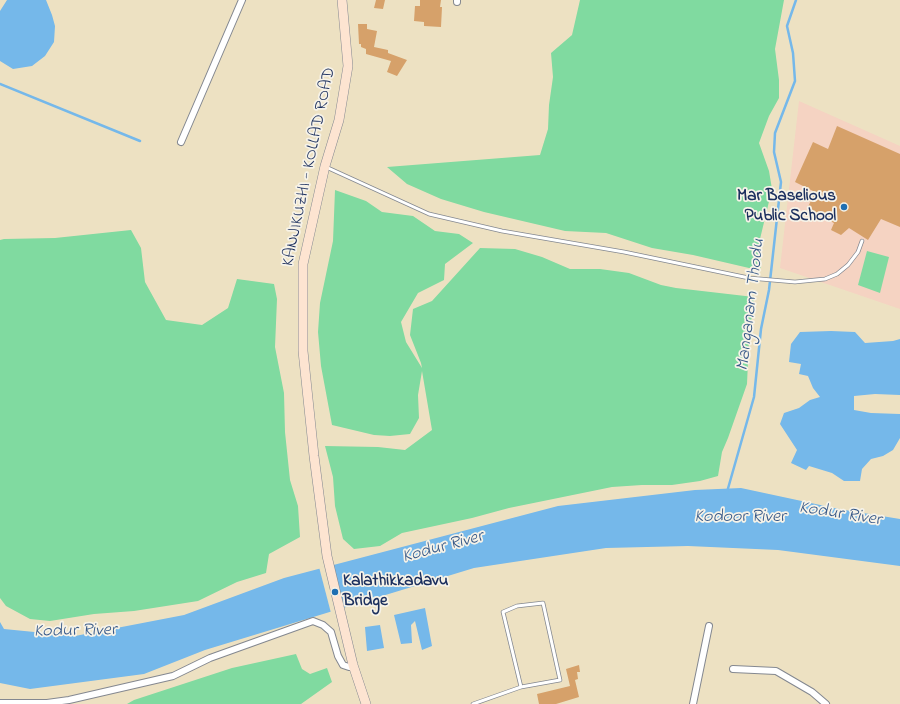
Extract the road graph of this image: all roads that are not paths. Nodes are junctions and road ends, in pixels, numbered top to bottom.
1 (242, 0) edge
2 (342, 0) edge
3 (180, 142) dead end
4 (325, 166) junction
5 (862, 241) dead end
6 (709, 626) dead end
7 (353, 665) junction
8 (733, 669) dead end
9 (521, 687) junction
10 (0, 703) edge
11 (366, 704) edge
12 (473, 704) edge
13 (693, 704) edge
14 (826, 704) edge

1 - 3 street
2 - 4 main road, KANJIKUZHI - KOLLAD ROAD
4 - 5 lane
4 - 7 main road, KANJIKUZHI - KOLLAD ROAD
6 - 13 street
7 - 10 street
7 - 11 main road, KANJIKUZHI - KOLLAD ROAD
8 - 14 street
9 - 9 lane
9 - 12 lane

